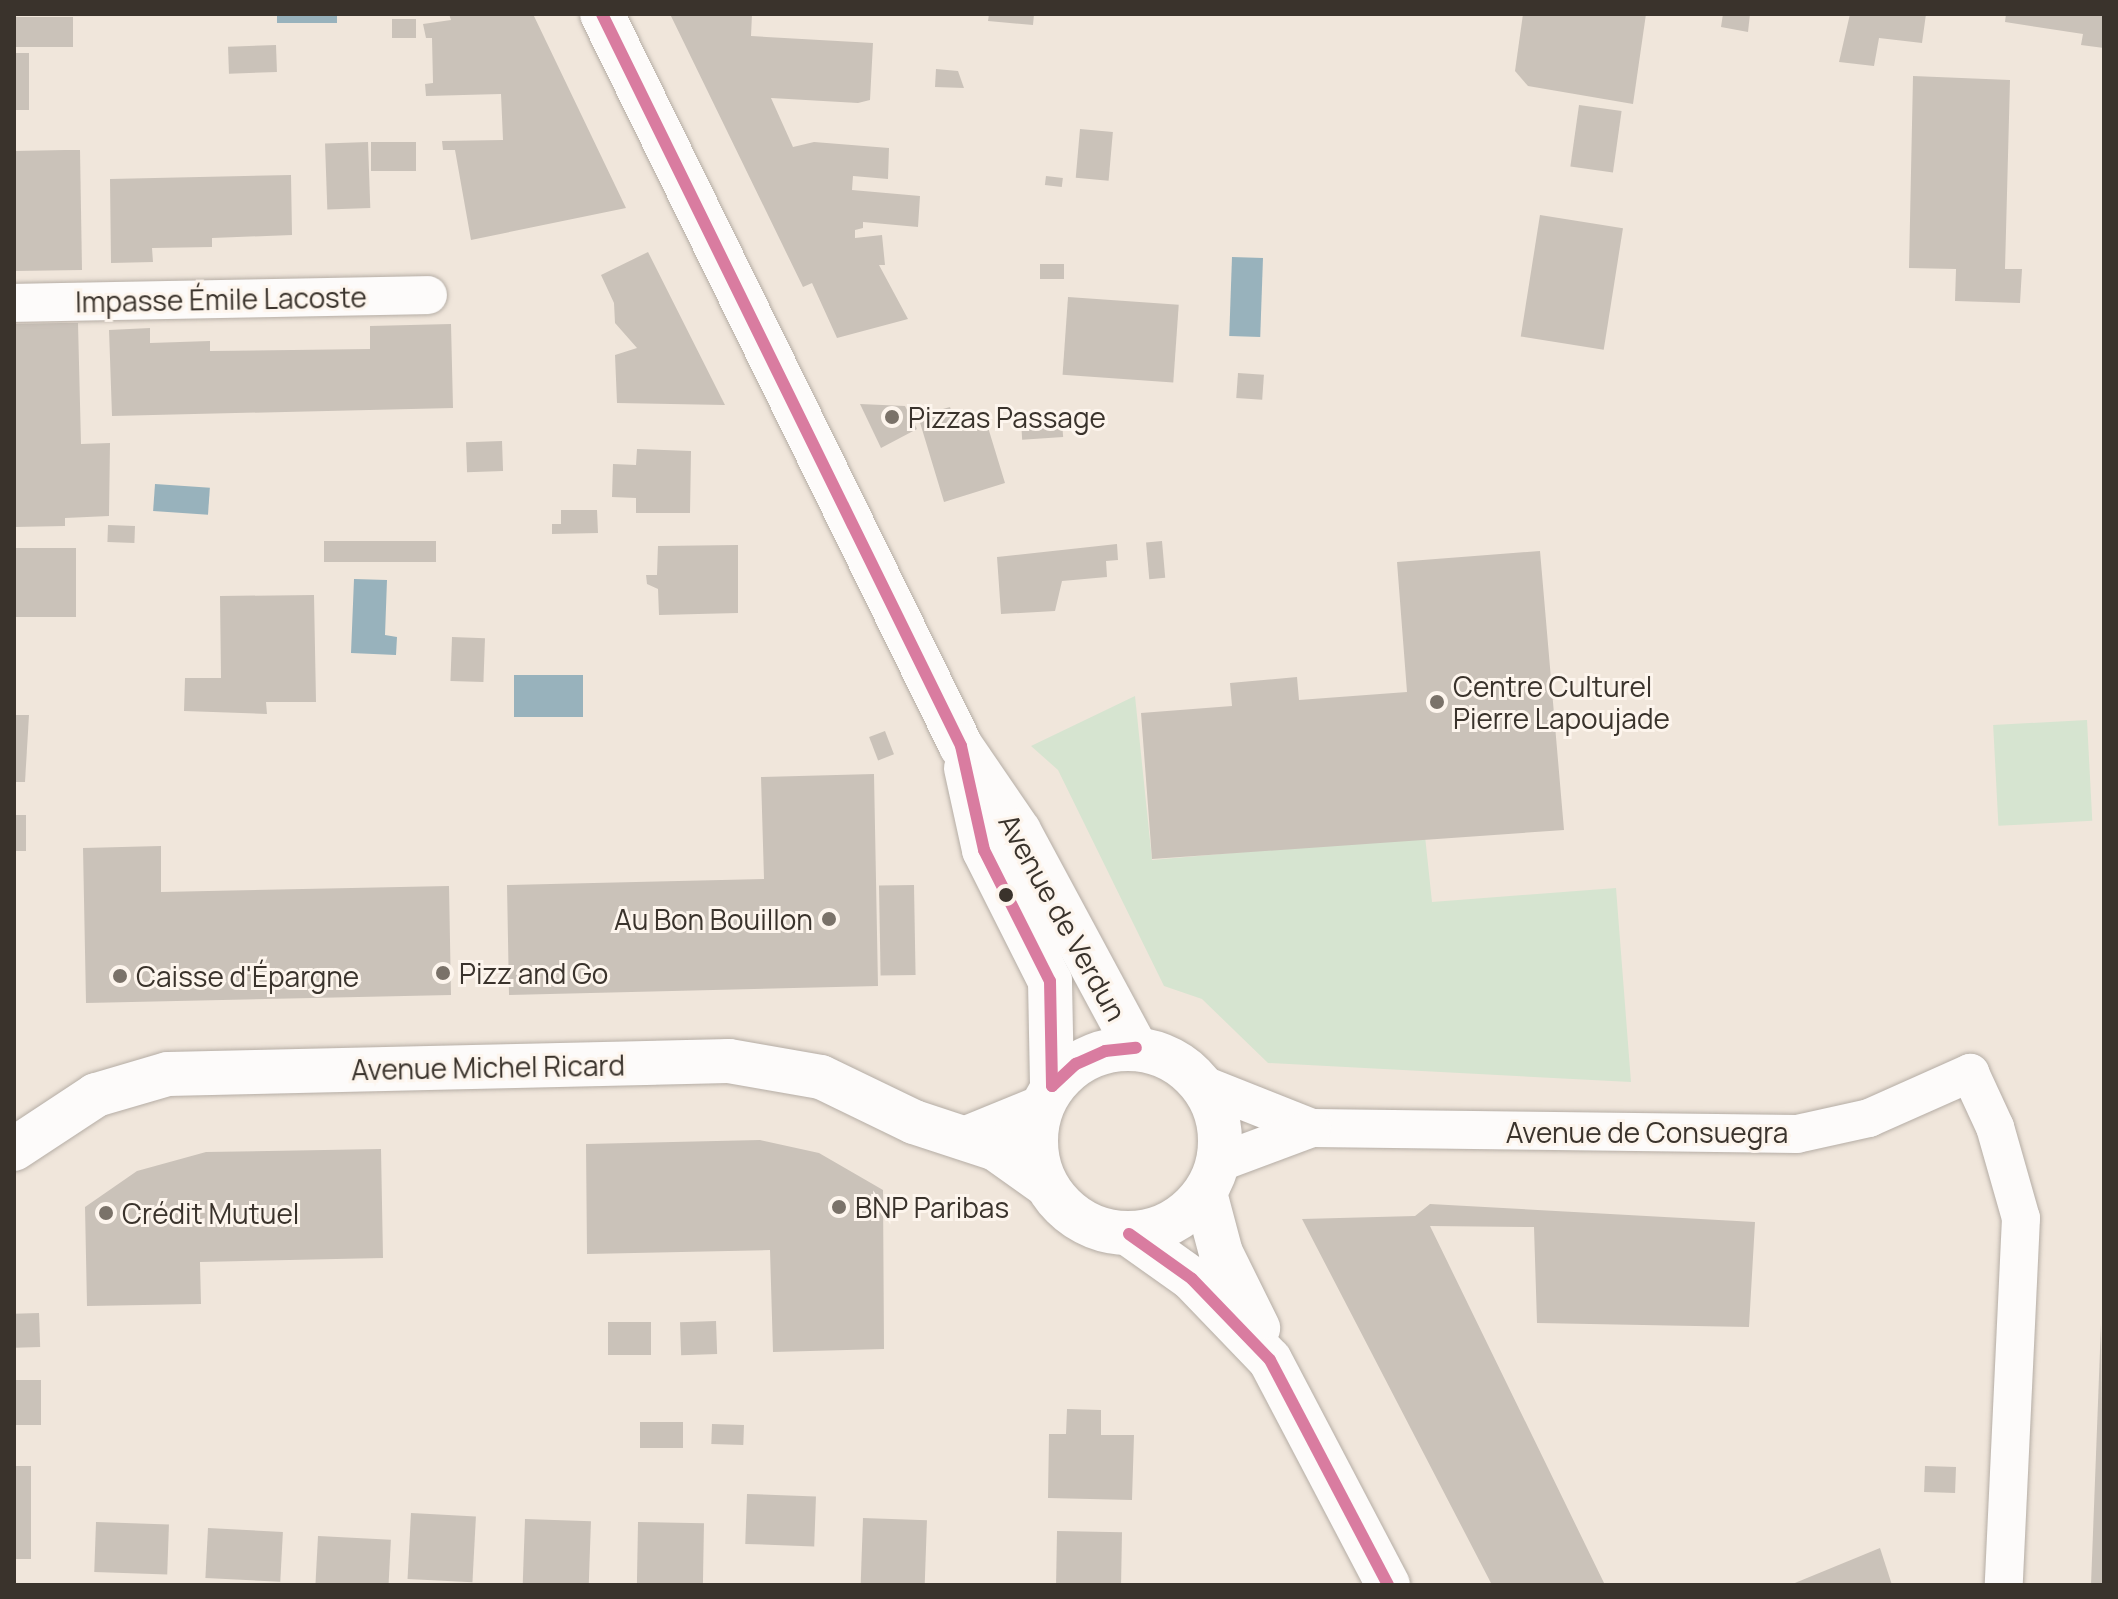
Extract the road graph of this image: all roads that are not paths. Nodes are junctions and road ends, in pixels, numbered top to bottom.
1 (602, 14) edge
2 (428, 295) dead end
3 (14, 303) edge
4 (961, 746) junction
5 (1136, 1048) junction
6 (1201, 1084) junction
7 (1046, 1097) junction
8 (1312, 1128) junction
9 (969, 1137) junction
10 (14, 1149) edge
11 (1211, 1178) junction
12 (1045, 1184) junction
13 (1129, 1234) junction
14 (1270, 1360) junction
15 (1388, 1585) edge
16 (2004, 1585) edge

1 - 4 main road, Avenue de Verdun
2 - 3 street, Impasse Émile Lacoste
4 - 5 main road, Avenue de Verdun
4 - 7 main road, Avenue de Verdun
5 - 6 main road
5 - 7 main road
6 - 8 street, Avenue de Consuegra
6 - 11 main road
7 - 9 main road
7 - 12 main road
8 - 11 street, Avenue de Consuegra
8 - 16 street, Avenue de Consuegra
9 - 10 main road, Avenue Michel Ricard
9 - 12 main road, Avenue Michel Ricard
11 - 13 main road
11 - 14 main road
12 - 13 main road
13 - 14 main road
14 - 15 main road

